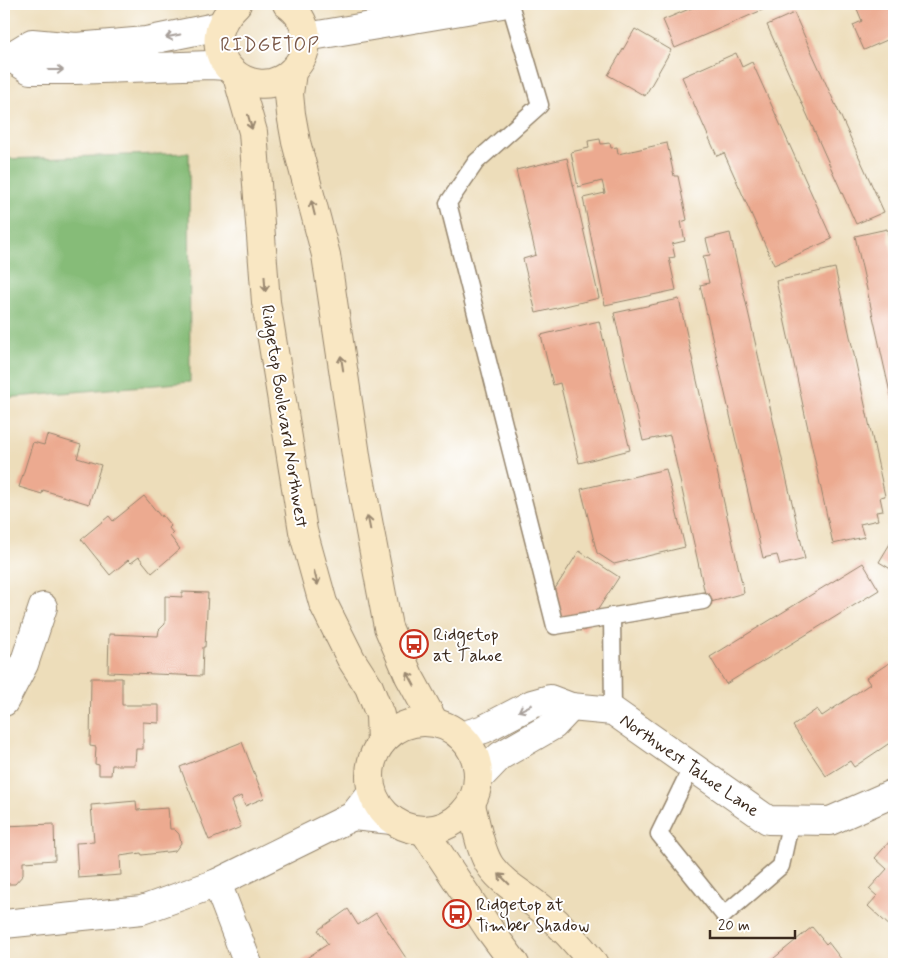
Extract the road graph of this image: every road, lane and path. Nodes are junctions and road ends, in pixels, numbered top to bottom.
1 (288, 4) edge
2 (502, 4) edge
3 (510, 4) edge
4 (232, 10) edge
5 (306, 37) junction
6 (8, 54) edge
7 (232, 70) junction
8 (292, 72) junction
9 (703, 601) dead end
10 (43, 608) dead end
11 (612, 616) junction
12 (4, 702) edge
13 (571, 707) junction
14 (613, 711) junction
15 (434, 722) junction
16 (461, 736) junction
17 (381, 743) junction
18 (692, 766) junction
19 (478, 778) junction
20 (372, 792) junction
21 (894, 793) edge
22 (471, 805) junction
23 (352, 816) junction
24 (392, 820) junction
25 (791, 820) junction
26 (424, 831) junction
27 (217, 883) junction
28 (4, 924) edge
29 (248, 964) edge
30 (516, 964) edge
31 (594, 964) edge

1 - 5 main road
2 - 5 street
3 - 11 lane
4 -> 6 street
4 - 7 main road, Ridgetop Boulevard Northwest
5 - 8 main road
6 -> 7 street
7 - 8 main road
7 -> 17 main road, Ridgetop Boulevard Northwest
15 -> 8 main road
9 - 11 lane
10 - 12 street
11 - 14 lane
13 - 14 street, Northwest Tahoe Lane
13 -> 16 street, Northwest Tahoe Lane
13 - 19 street
14 - 18 street, Northwest Tahoe Lane
15 - 16 main road
15 - 17 main road
16 - 19 main road
17 - 20 main road
18 - 25 street, Northwest Tahoe Lane
18 - 25 lane
19 - 22 main road
20 - 23 street
20 - 24 main road
21 - 25 street, Northwest Tahoe Lane
22 - 26 main road
31 -> 22 main road
23 - 24 street
23 - 27 street
24 - 26 main road
26 - 30 main road
27 - 28 street
27 - 29 street

